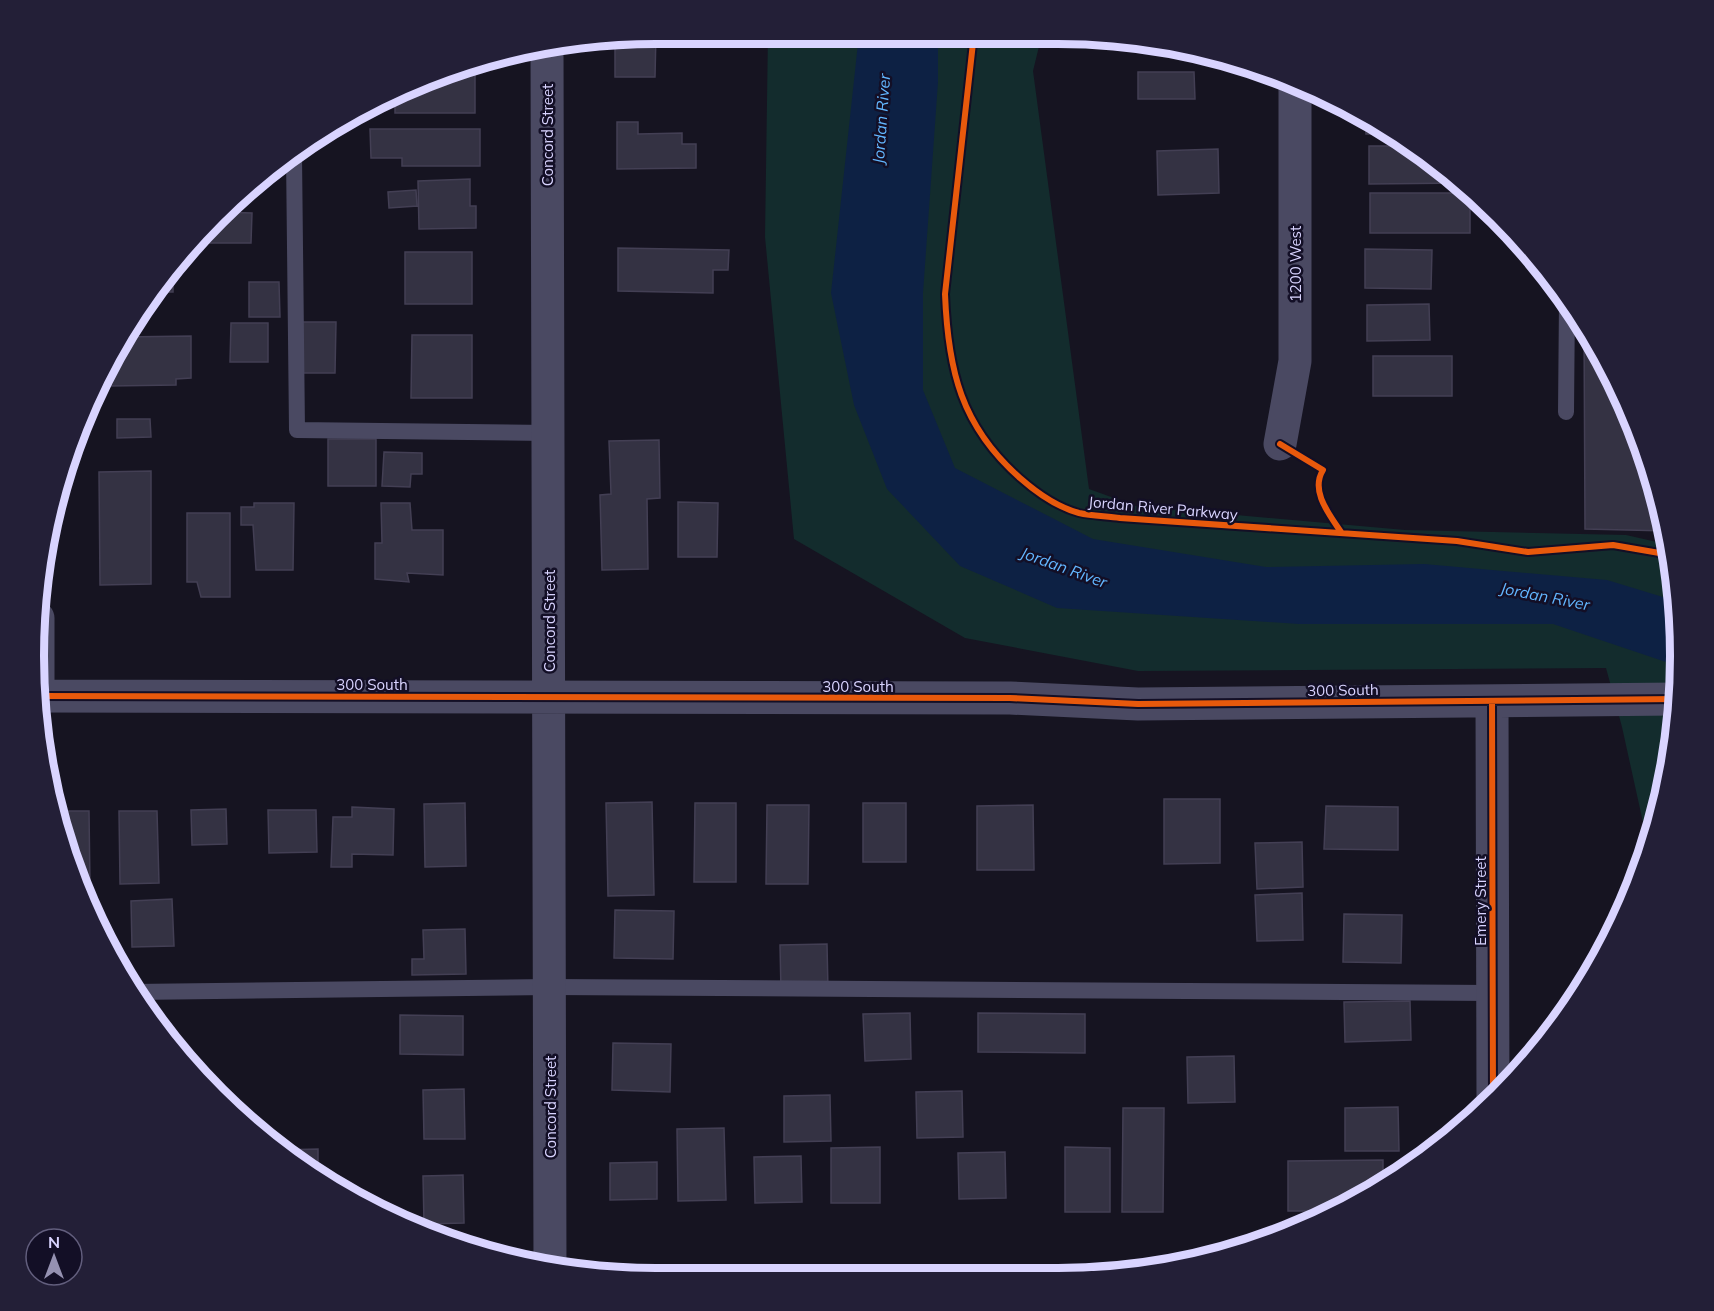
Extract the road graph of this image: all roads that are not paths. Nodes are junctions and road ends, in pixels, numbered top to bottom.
1 (547, 53) edge
2 (1295, 91) edge
3 (294, 162) edge
4 (1567, 315) edge
5 (1566, 412) dead end
6 (548, 433) junction
7 (1280, 444) dead end
8 (45, 695) edge
9 (549, 695) junction
10 (1669, 699) edge
11 (1492, 701) junction
12 (550, 987) junction
13 (144, 992) edge
14 (1492, 993) junction
15 (1492, 1087) edge
16 (550, 1258) edge

1 - 6 street, Concord Street
2 - 7 street, 1200 West
3 - 6 lane
4 - 5 lane
6 - 9 street, Concord Street
8 - 9 street, 300 South
9 - 11 street, 300 South
9 - 12 street, Concord Street
10 - 11 street, 300 South
11 - 14 street, Emery Street
12 - 13 lane
12 - 14 lane
12 - 16 street, Concord Street
14 - 15 street, Emery Street

